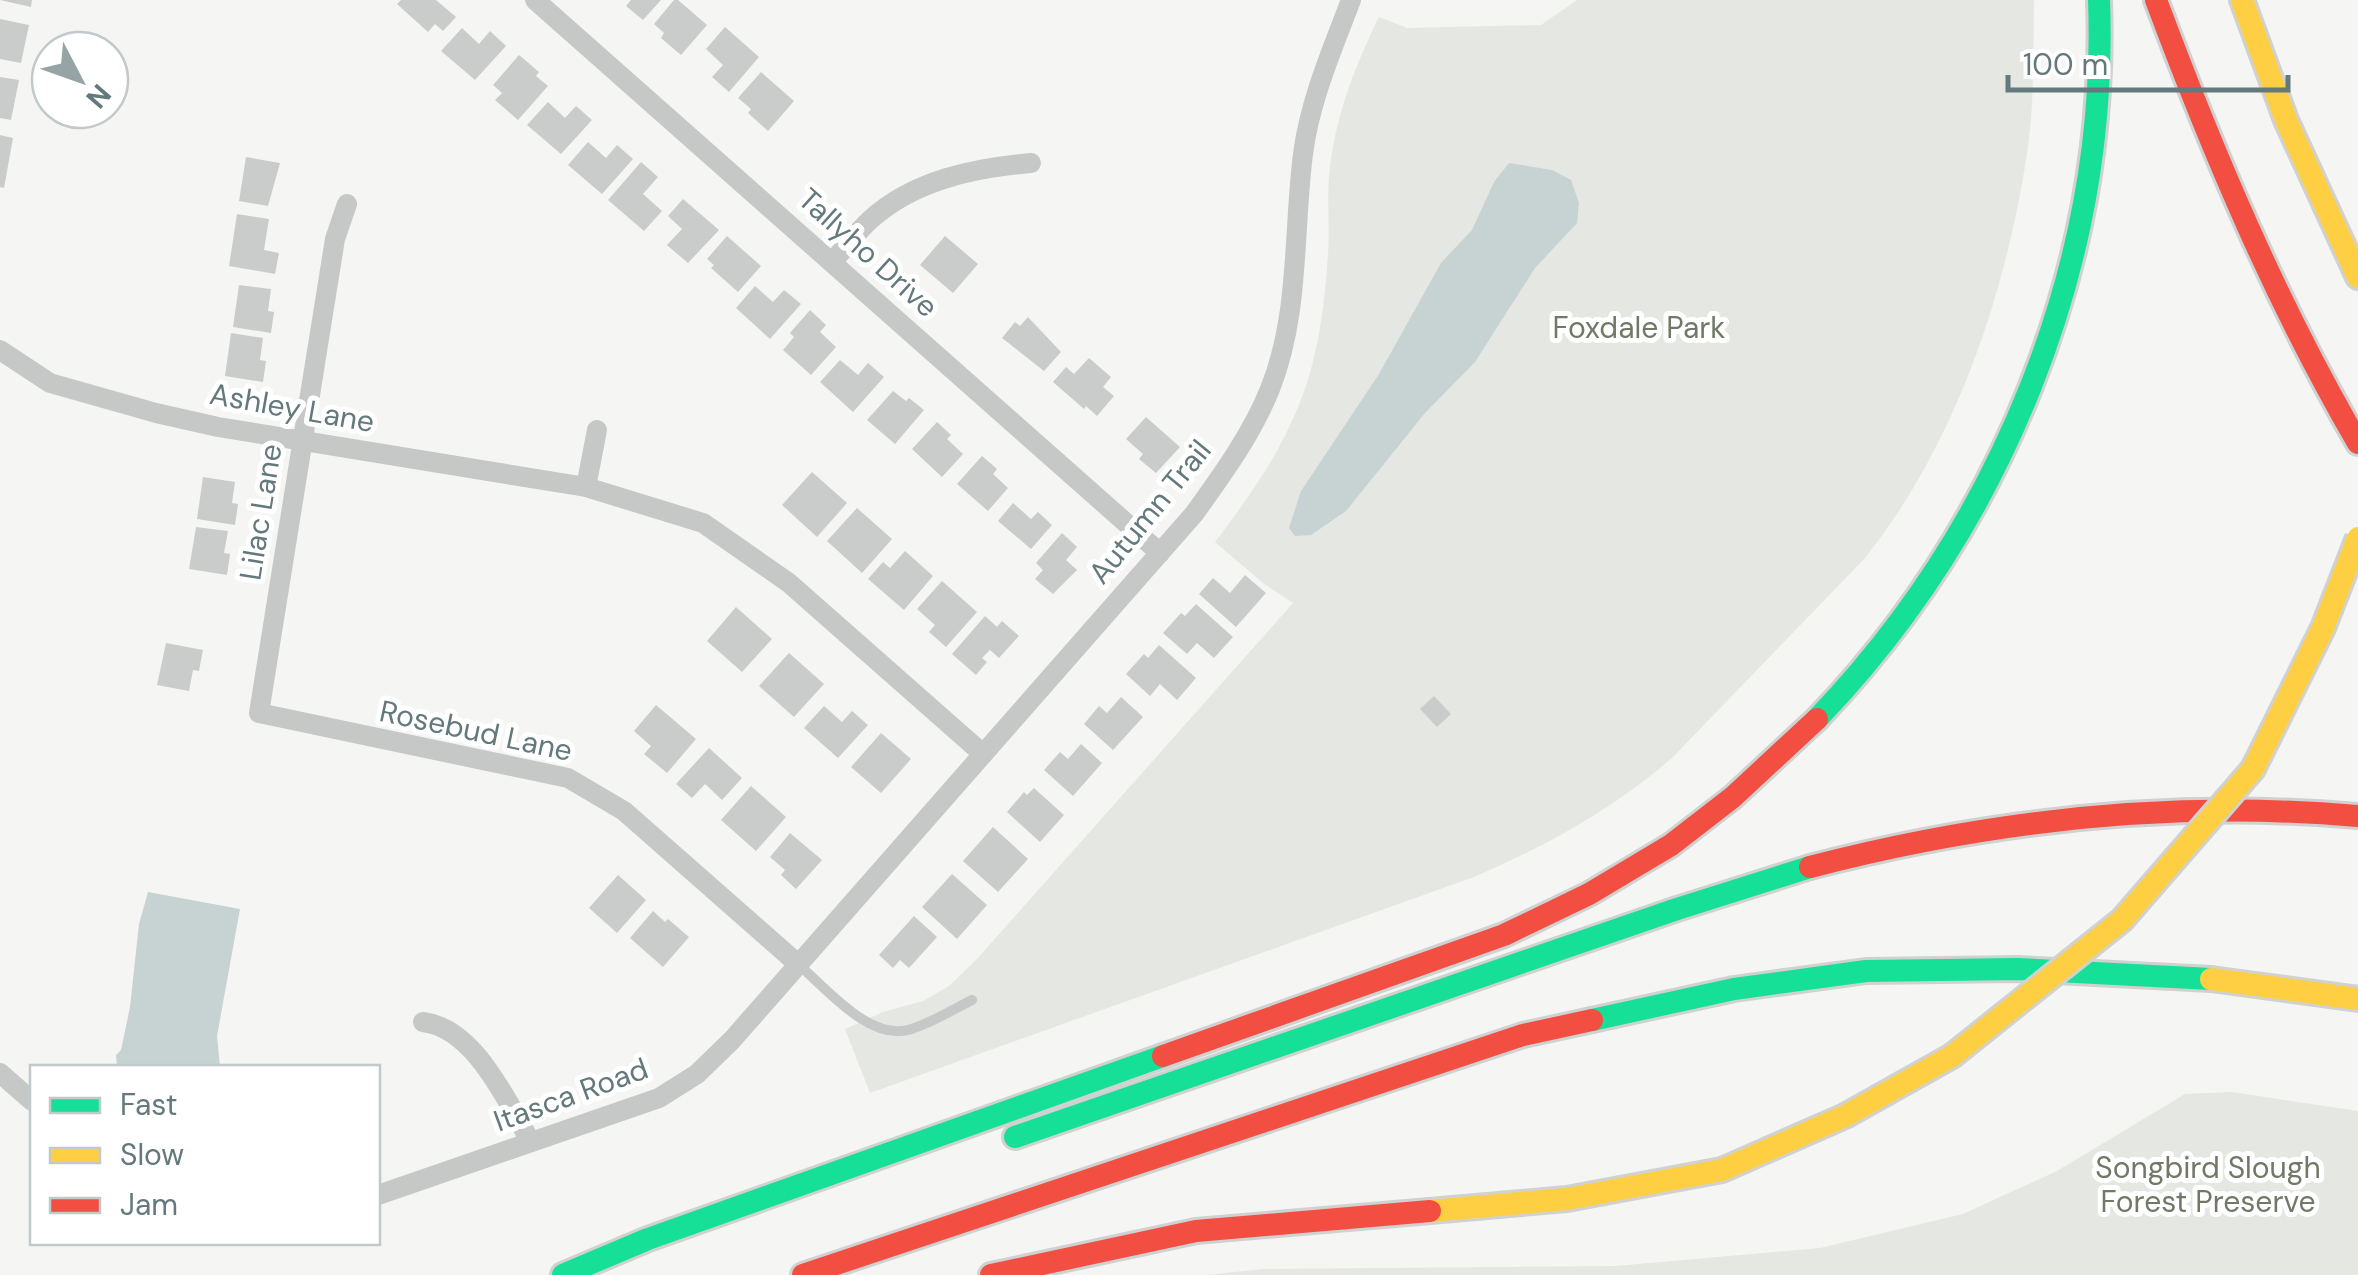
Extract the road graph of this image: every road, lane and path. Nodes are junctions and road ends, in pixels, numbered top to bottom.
1 (535, 0) edge
2 (1352, 0) edge
3 (2099, 0) edge
4 (2156, 0) edge
5 (2242, 0) edge
6 (1031, 163) dead end
7 (347, 204) dead end
8 (833, 261) junction
9 (2358, 277) edge
10 (0, 350) edge
11 (597, 430) dead end
12 (304, 441) junction
13 (2358, 443) edge
14 (586, 487) junction
15 (2358, 538) edge
16 (1160, 553) junction
17 (259, 713) joint
18 (983, 754) junction
19 (2358, 816) edge
20 (798, 964) junction
21 (972, 1000) dead end
22 (2358, 1000) edge
23 (423, 1022) dead end
24 (0, 1072) edge
25 (30, 1099) edge
26 (531, 1142) junction
27 (990, 1146) dead end
28 (380, 1194) edge
29 (652, 1262) dead end
30 (563, 1275) edge
31 (615, 1275) edge
32 (804, 1275) edge
33 (991, 1275) edge

1 - 8 street, Tallyho Drive
2 - 16 street, Autumn Trail
3 - 30 highway
4 - 13 highway
5 - 9 highway
6 - 8 street
7 - 12 street, Lilac Lane
8 - 16 street, Tallyho Drive
10 - 12 street, Ashley Lane
11 - 14 street
12 - 14 street, Ashley Lane
12 - 17 street, Lilac Lane
14 - 18 street, Ashley Lane
15 - 33 highway, bridge
16 - 18 street, Autumn Trail
17 - 20 street, Rosebud Lane
18 - 20 street, Autumn Trail
19 - 27 highway
20 - 21 lane
20 - 26 street, Itasca Road
22 - 32 highway
23 - 26 street
24 - 25 street
26 - 28 street, Itasca Road
29 - 31 highway

